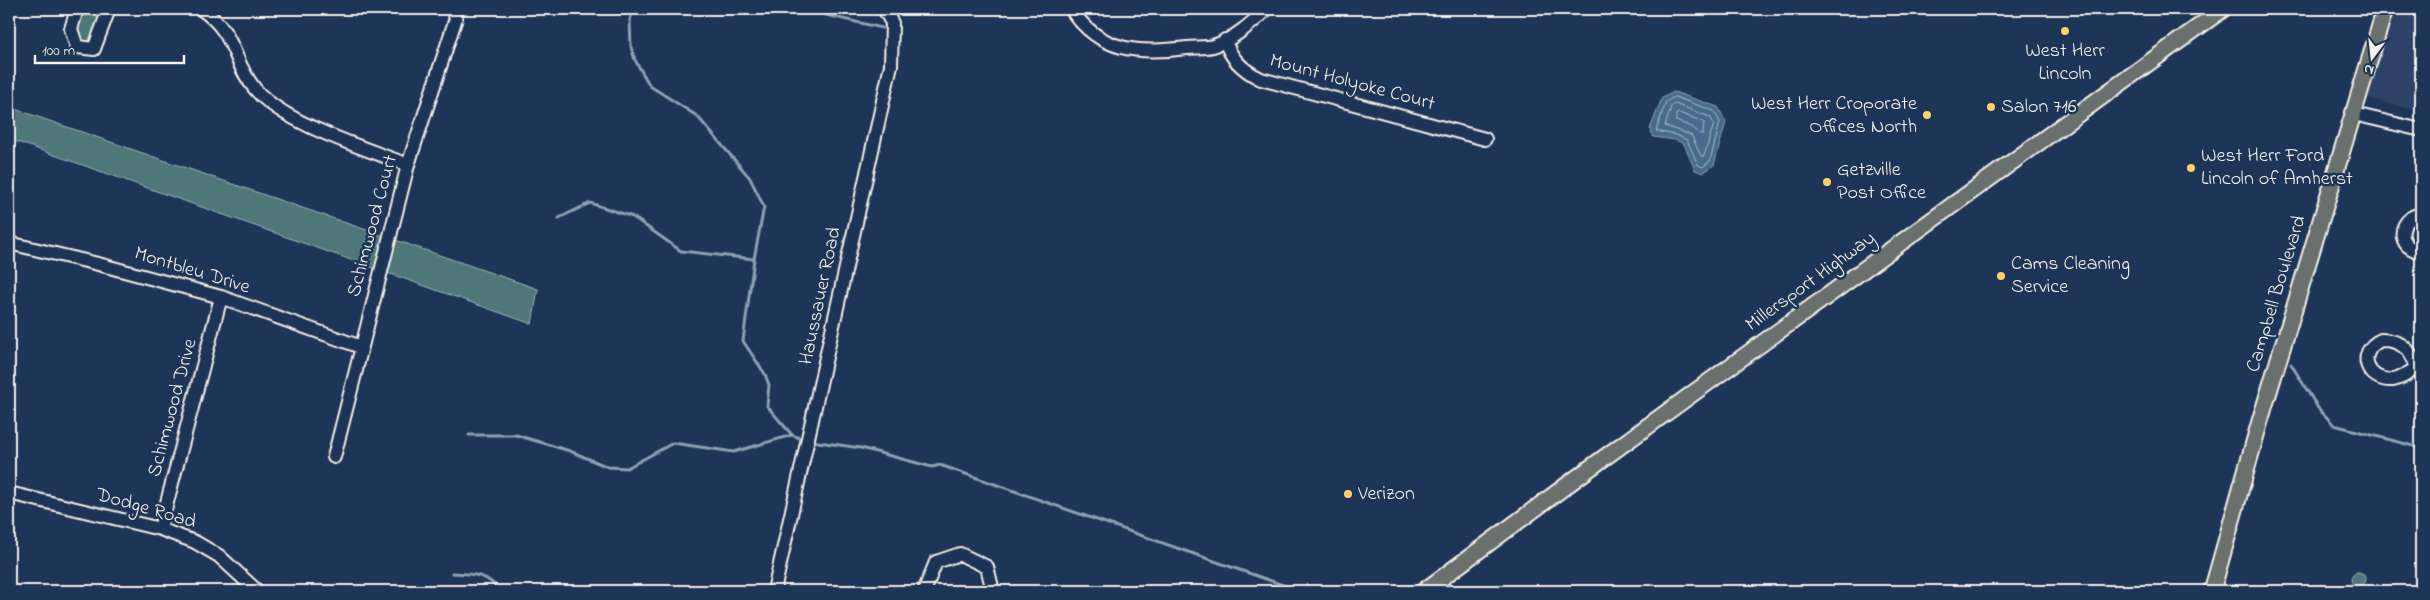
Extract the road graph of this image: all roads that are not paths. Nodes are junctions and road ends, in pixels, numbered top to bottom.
1 (77, 9) edge
2 (109, 9) edge
3 (201, 9) edge
4 (453, 9) edge
5 (884, 9) edge
6 (1071, 9) edge
7 (1267, 9) edge
8 (2223, 9) edge
9 (2385, 9) edge
10 (1225, 40) junction
11 (2354, 114) junction
12 (2421, 130) edge
13 (1486, 139) dead end
14 (408, 165) junction
15 (2421, 214) edge
16 (9, 243) edge
17 (2421, 253) edge
18 (221, 297) junction
19 (361, 347) junction
20 (334, 457) dead end
21 (9, 493) edge
22 (160, 530) junction
23 (257, 591) edge
24 (774, 591) edge
25 (926, 591) edge
26 (993, 591) edge
27 (1424, 591) edge
28 (2212, 591) edge

1 - 2 street
3 - 14 street
4 - 14 street, Schimwood Court
5 - 24 street, Haussauer Road
6 - 10 street
7 - 10 street
8 - 27 main road, Millersport Highway
9 - 11 main road, Campbell Boulevard
10 - 13 street, Mount Holyoke Court
11 - 12 street
11 - 28 main road, Campbell Boulevard
14 - 19 street, Schimwood Court
15 - 17 street
16 - 18 street, Montbleu Drive
18 - 19 street, Montbleu Drive
18 - 22 street, Schimwood Drive
19 - 20 street, Schimwood Court
21 - 22 street, Dodge Road
22 - 23 street, Dodge Road
25 - 26 street

